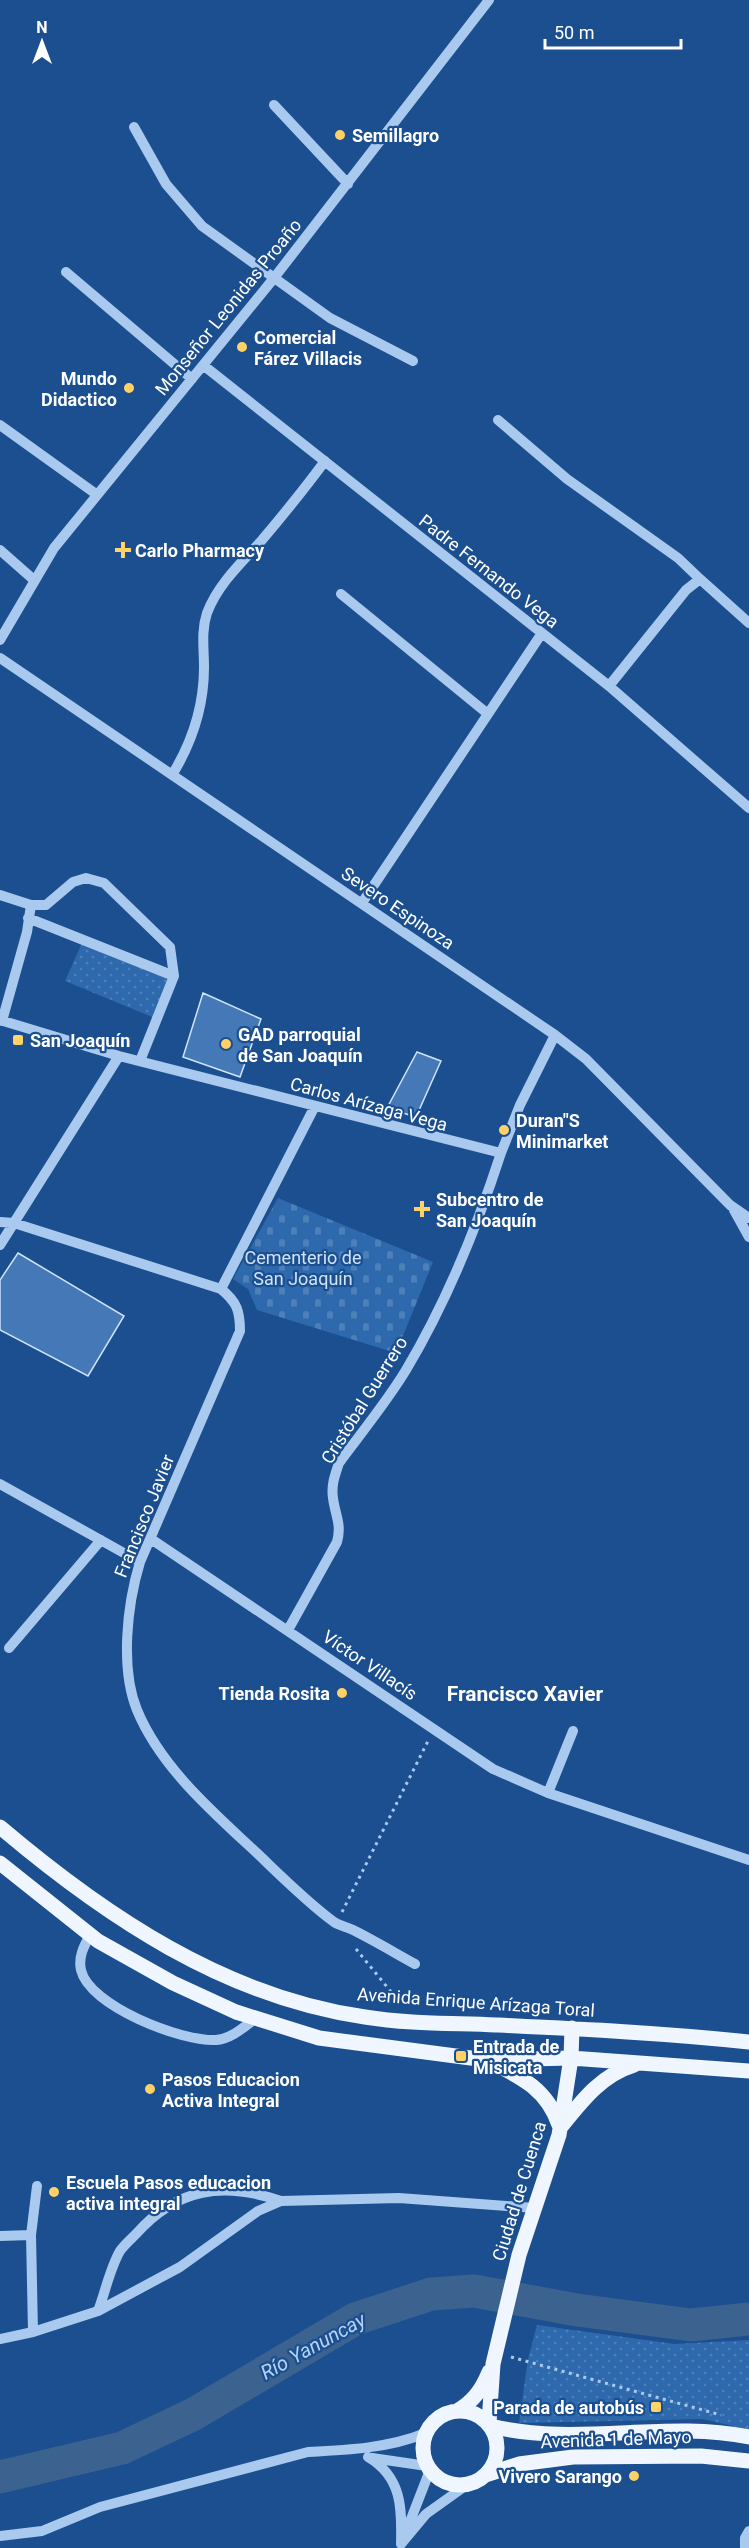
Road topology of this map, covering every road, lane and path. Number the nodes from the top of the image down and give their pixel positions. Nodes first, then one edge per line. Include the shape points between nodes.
1 (489, 0) edge
2 (274, 105) dead end
3 (134, 127) dead end
4 (348, 184) junction
5 (66, 272) dead end
6 (274, 278) junction
7 (413, 361) dead end
8 (203, 365) junction
9 (192, 379) junction
10 (498, 420) dead end
11 (0, 425) edge
12 (325, 461) junction
13 (96, 494) junction
14 (0, 550) edge
15 (700, 579) junction
16 (34, 580) junction
17 (341, 594) dead end
18 (749, 622) edge
19 (542, 633) junction
20 (0, 640) edge
21 (0, 658) edge
22 (609, 686) junction
23 (488, 714) junction
24 (172, 775) junction
25 (749, 808) edge
26 (0, 895) edge
27 (362, 903) junction
28 (30, 905) junction
29 (28, 918) junction
30 (174, 976) junction
31 (1, 1021) edge
32 (555, 1035) junction
33 (119, 1056) junction
34 (140, 1061) junction
35 (315, 1106) junction
36 (501, 1153) junction
37 (730, 1205) junction
38 (749, 1218) edge
39 (0, 1222) edge
40 (14, 1223) junction
41 (749, 1237) edge
42 (0, 1245) edge
43 (222, 1289) junction
44 (0, 1484) edge
45 (151, 1539) junction
46 (101, 1540) junction
47 (140, 1562) junction
48 (288, 1630) junction
49 (9, 1648) dead end
50 (434, 1727) junction
51 (573, 1731) dead end
52 (548, 1793) junction
53 (0, 1827) edge
54 (749, 1860) edge
55 (0, 1863) edge
56 (336, 1923) junction
57 (90, 1935) junction
58 (415, 1964) dead end
59 (256, 2018) junction
60 (415, 2022) junction
61 (572, 2028) junction
62 (749, 2042) edge
63 (571, 2058) junction
64 (486, 2060) junction
65 (642, 2063) junction
66 (749, 2072) edge
67 (560, 2128) junction
68 (37, 2186) dead end
69 (281, 2201) junction
70 (535, 2208) junction
71 (31, 2235) junction
72 (0, 2236) edge
73 (98, 2311) junction
74 (33, 2332) junction
75 (0, 2339) edge
76 (499, 2358) junction
77 (457, 2410) junction
78 (728, 2417) dead end
79 (490, 2425) junction
80 (426, 2433) junction
81 (749, 2437) edge
82 (343, 2451) junction
83 (368, 2457) junction
84 (749, 2461) edge
85 (429, 2468) junction
86 (486, 2475) junction
87 (468, 2484) junction
88 (0, 2536) edge
89 (746, 2539) edge
90 (400, 2546) edge
91 (736, 2548) edge

1 - 4 street, Monseñor Leonidas Proaño
2 - 4 street
3 - 6 street via 166,184 202,226
4 - 6 street, Monseñor Leonidas Proaño
5 - 9 street
6 - 7 street via 330,318
6 - 8 street, Monseñor Leonidas Proaño
8 - 9 street, Monseñor Leonidas Proaño
8 - 12 street, Padre Fernando Vega
9 - 13 street, Monseñor Leonidas Proaño
10 - 15 street via 567,479 678,558
11 - 13 street
12 - 19 street, Padre Fernando Vega
12 - 24 street via 222,585 207,613 196,728
13 - 16 street, Monseñor Leonidas Proaño
14 - 16 street
15 - 18 street
15 - 22 street via 686,590
16 - 20 street, Monseñor Leonidas Proaño
17 - 23 street
19 - 22 street, Padre Fernando Vega
19 - 23 street
21 - 24 street, Severo Espinoza
22 - 25 street, Padre Fernando Vega
23 - 27 street
24 - 27 street, Severo Espinoza
26 - 28 street
27 - 32 street, Severo Espinoza
28 - 29 street
28 - 30 street via 46,905 73,882 86,878 104,883 170,947
29 - 30 street
29 - 31 street
30 - 34 street
31 - 33 street, Carlos Arízaga Vega
32 - 36 street
32 - 37 street, Severo Espinoza via 586,1059
33 - 34 street, Carlos Arízaga Vega
33 - 40 street
34 - 35 street, Carlos Arízaga Vega
35 - 36 street, Carlos Arízaga Vega
35 - 43 street
36 - 48 street, Cristóbal Guerrero via 447,1290 416,1351 339,1463 332,1495 340,1530 337,1542
37 - 38 street, Severo Espinoza
37 - 41 street
39 - 40 street
40 - 42 street
40 - 43 street
43 - 45 street, Francisco Javier via 234,1299 240,1313 240,1331
44 - 46 street
45 - 47 street, Francisco Javier
45 - 48 street, Víctor Villacís
46 - 47 street
46 - 49 street
47 - 56 street, Francisco Javier via 130,1593 129,1670 136,1708 155,1746 207,1807
48 - 50 street, Víctor Villacís
50 - 52 street, Víctor Villacís via 493,1769
50 - 56 path
51 - 52 street
52 - 54 street, Víctor Villacís
53 - 60 main road, Avenida Enrique Arízaga Toral via 121,1922 190,1960 259,1990 309,2006
55 - 57 main road
56 - 58 street, Francisco Javier
56 - 60 path
57 - 59 main road via 172,1983
57 - 59 street via 81,1956 86,1982 101,1996 152,2026 188,2037 217,2040 236,2034
59 - 64 main road via 318,2038
60 - 61 main road, Avenida Enrique Arízaga Toral
61 - 62 main road, Avenida Enrique Arízaga Toral
61 - 63 main road, Ciudad de Cuenca
63 - 64 main road
63 - 65 main road
63 - 67 main road, Ciudad de Cuenca
64 - 67 main road via 521,2078 549,2101
65 - 66 main road
65 - 67 main road via 622,2069 599,2084
67 - 70 main road, Ciudad de Cuenca
68 - 71 street
69 - 70 street via 399,2198
69 - 73 street via 258,2211 180,2267
69 - 73 street via 258,2193 219,2191 174,2201 153,2214 120,2252
70 - 76 main road, Ciudad de Cuenca via 519,2255
71 - 72 street
71 - 74 street
73 - 74 street
74 - 75 street
76 - 77 main road, Ciudad de Cuenca via 472,2401
76 - 78 path
76 - 79 main road, Ciudad de Cuenca
77 - 79 main road via 474,2413
77 - 80 main road via 438,2417
79 - 81 main road, Avenida 1 de Mayo via 545,2435 699,2433
79 - 86 main road via 496,2436 497,2457
80 - 82 street
80 - 85 main road via 423,2455
82 - 83 street
82 - 88 street via 308,2452 100,2507 42,2531
83 - 85 street
83 - 90 street via 390,2476 399,2491
84 - 86 main road, Avenida 1 de Mayo via 573,2457 519,2464
85 - 87 main road via 447,2483
85 - 90 street
86 - 87 main road
87 - 90 street via 426,2514
89 - 91 street

